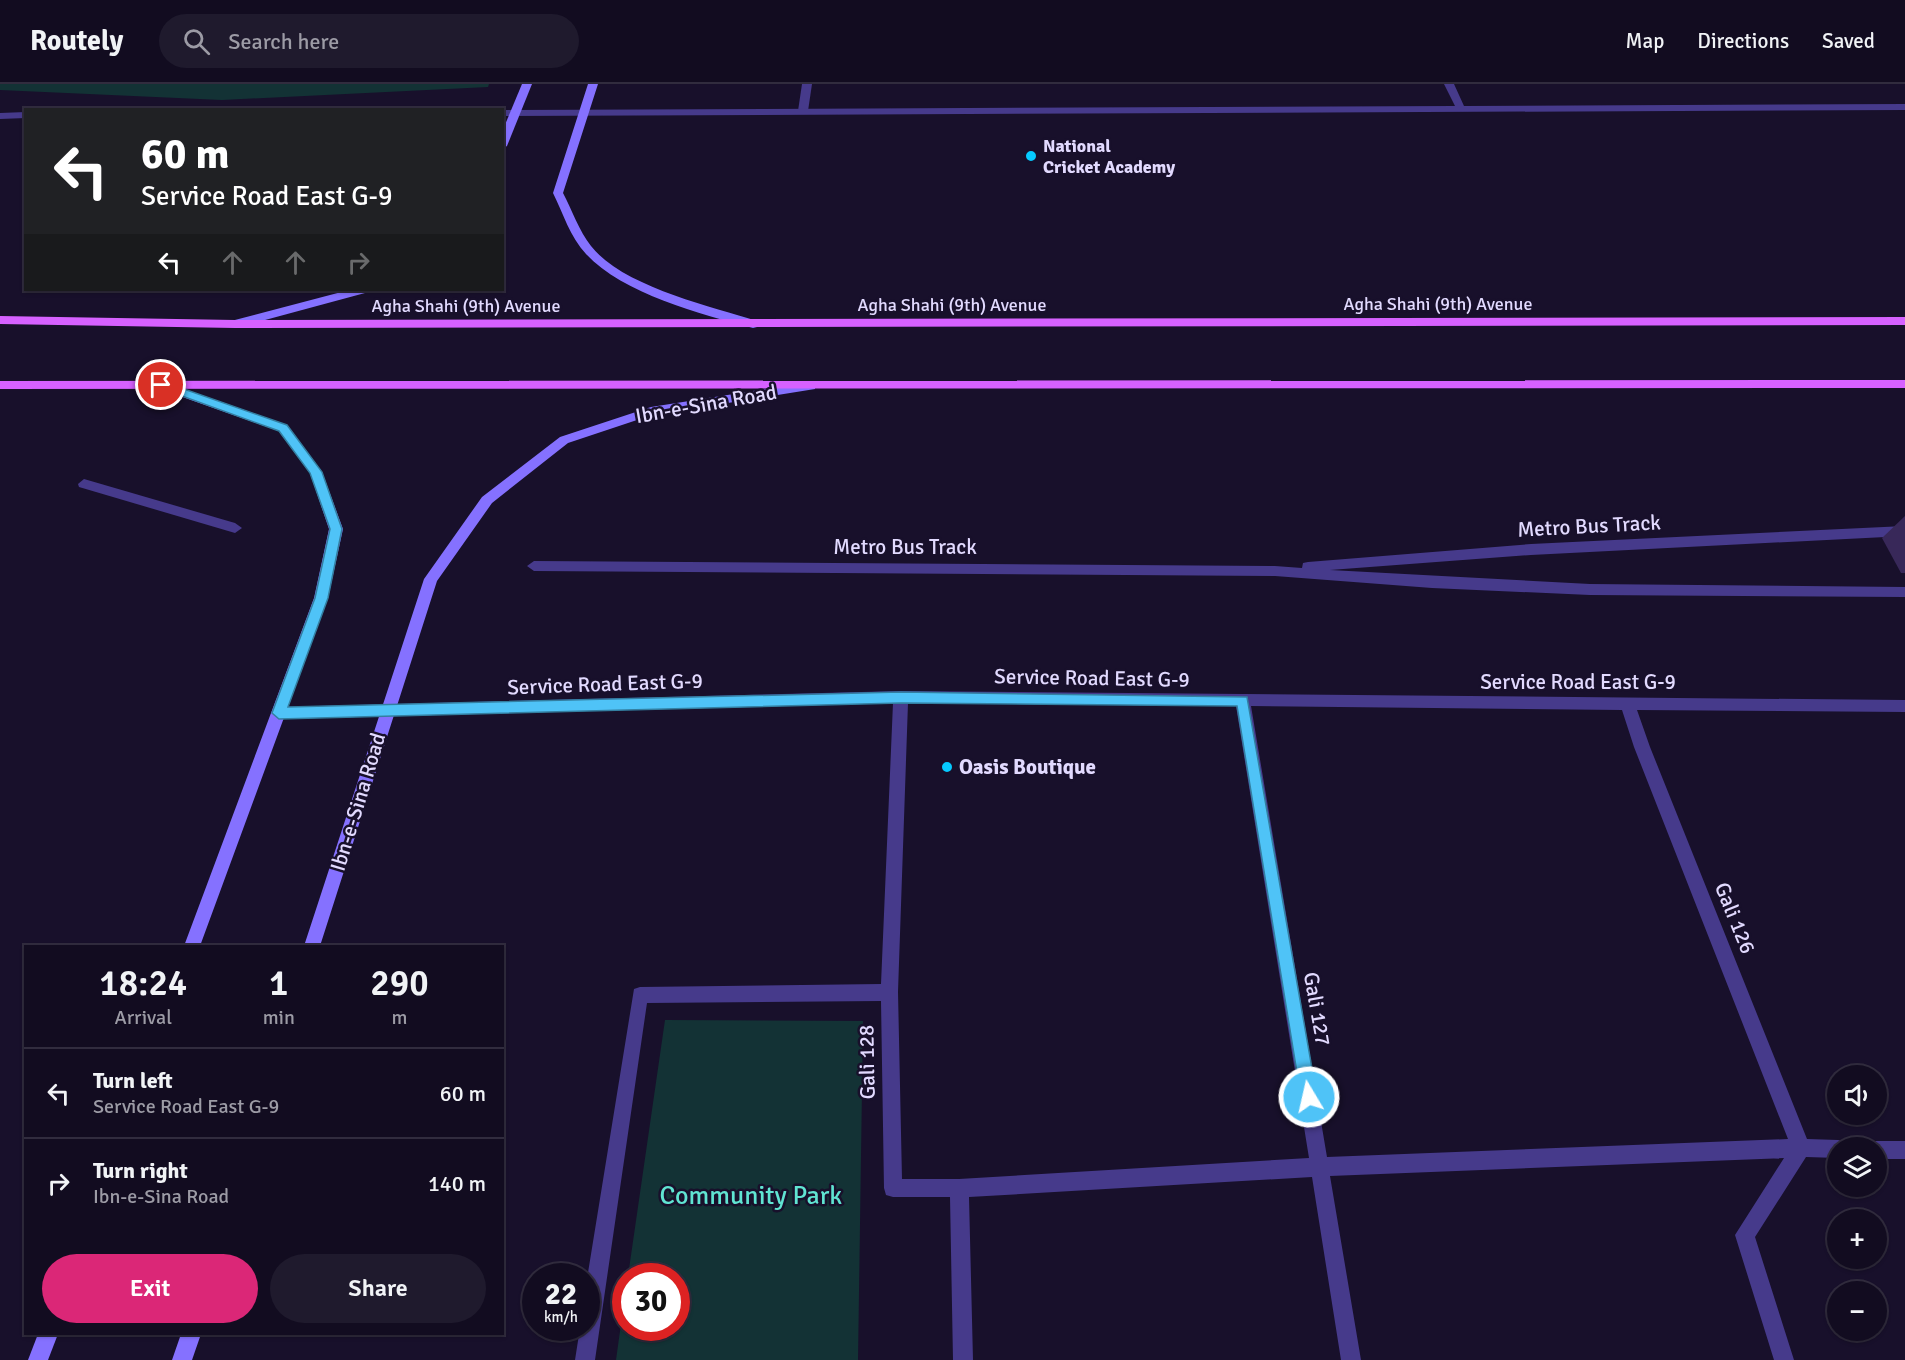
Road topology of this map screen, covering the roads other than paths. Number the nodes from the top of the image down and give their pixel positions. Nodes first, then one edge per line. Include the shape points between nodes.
1 (527, 84) edge
2 (593, 84) edge
3 (807, 84) edge
4 (1449, 84) edge
5 (1905, 107) edge
6 (1461, 109) junction
7 (803, 111) junction
8 (585, 112) junction
9 (504, 113) edge
10 (516, 113) junction
11 (24, 115) edge
12 (0, 116) edge
13 (504, 141) edge
14 (360, 291) edge
15 (0, 320) edge
16 (1905, 321) edge
17 (235, 324) junction
18 (753, 324) junction
19 (820, 384) junction
20 (1905, 384) edge
21 (0, 385) edge
22 (161, 385) junction
23 (84, 484) dead end
24 (235, 528) dead end
25 (1905, 531) edge
26 (534, 566) dead end
27 (1275, 571) junction
28 (1905, 592) edge
29 (901, 697) junction
30 (1243, 701) junction
31 (1628, 704) junction
32 (1905, 706) edge
33 (386, 711) junction
34 (279, 713) junction
35 (192, 945) edge
36 (312, 945) edge
37 (889, 992) junction
38 (1801, 1148) junction
39 (1827, 1149) edge
40 (1887, 1150) edge
41 (1905, 1150) edge
42 (1321, 1167) junction
43 (958, 1188) junction
44 (48, 1335) edge
45 (191, 1335) edge
46 (38, 1360) edge
47 (182, 1360) edge
48 (585, 1360) edge
49 (963, 1360) edge
50 (1351, 1360) edge
51 (1784, 1360) edge

1 - 10 main road
2 - 8 main road
3 - 7 street
4 - 6 street
5 - 6 street
6 - 7 street
7 - 8 street
8 - 10 street
8 - 18 main road via 558,193 587,249 607,268 654,290
9 - 10 street
10 - 13 main road
11 - 12 street
14 - 17 main road
15 - 17 main road, Agha Shahi (9th) Avenue
16 - 18 main road, Agha Shahi (9th) Avenue
17 - 18 main road, Agha Shahi (9th) Avenue
19 - 20 main road
19 - 22 main road
19 - 33 main road, Ibn-e-Sina Road via 651,411 564,440 487,500 430,579
21 - 22 main road
22 - 34 main road via 283,428 316,472 336,529 321,598
23 - 24 street
25 - 27 street, Metro Bus Track via 1402,556
26 - 27 street, Metro Bus Track
27 - 28 street, Metro Bus Track via 1369,580 1724,594
29 - 30 street, Service Road East G-9
29 - 33 street, Service Road East G-9
29 - 37 street, Gali 128
30 - 31 street, Service Road East G-9
30 - 42 street, Gali 127
31 - 32 street, Service Road East G-9
31 - 38 street, Gali 126
33 - 34 street, Service Road East G-9
33 - 36 main road, Ibn-e-Sina Road
34 - 35 main road
37 - 43 street, Gali 128 via 893,1188
37 - 48 street via 640,995
38 - 39 street
38 - 42 street
38 - 51 street via 1745,1235
40 - 41 street
42 - 43 street
42 - 50 street, Gali 127
43 - 49 street
44 - 46 main road
45 - 47 main road

